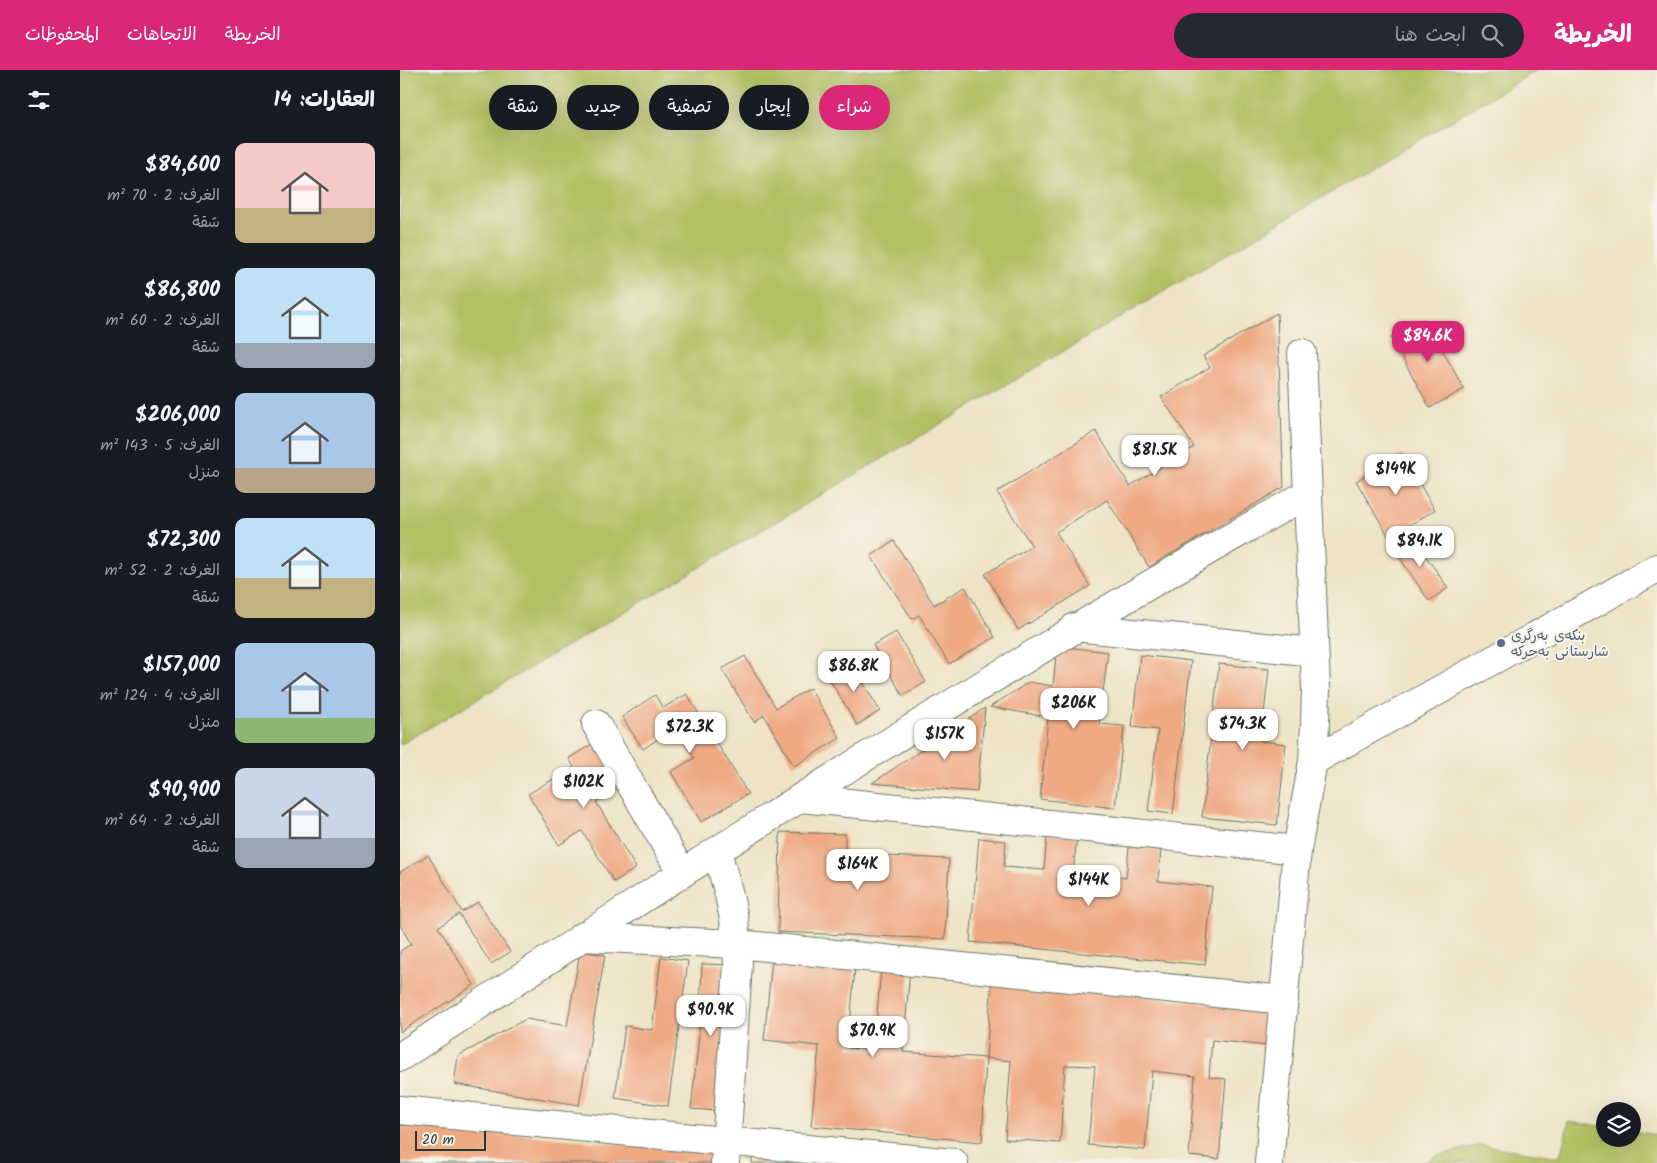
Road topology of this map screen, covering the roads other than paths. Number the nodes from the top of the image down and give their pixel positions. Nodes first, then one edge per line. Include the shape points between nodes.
1 (1302, 353) dead end
2 (1307, 494) junction
3 (1657, 568) edge
4 (1075, 628) junction
5 (1314, 652) junction
6 (596, 724) dead end
7 (1312, 761) junction
8 (801, 798) junction
9 (1297, 850) junction
10 (717, 852) junction
11 (682, 873) junction
12 (581, 938) junction
13 (737, 944) junction
14 (1284, 1000) junction
15 (400, 1057) edge
16 (400, 1110) edge
17 (726, 1153) edge
18 (954, 1163) edge
19 (1269, 1163) edge

1 - 2 street
2 - 4 street
2 - 5 street
3 - 7 street
4 - 5 street
4 - 8 street
5 - 7 street via 1316,724
6 - 11 street
7 - 9 street
8 - 9 street
8 - 10 street
9 - 14 street
10 - 11 street
10 - 13 street via 729,894
11 - 12 street
12 - 13 street
12 - 15 street
13 - 14 street
13 - 17 street via 738,985
14 - 19 street
16 - 17 street
17 - 18 street

